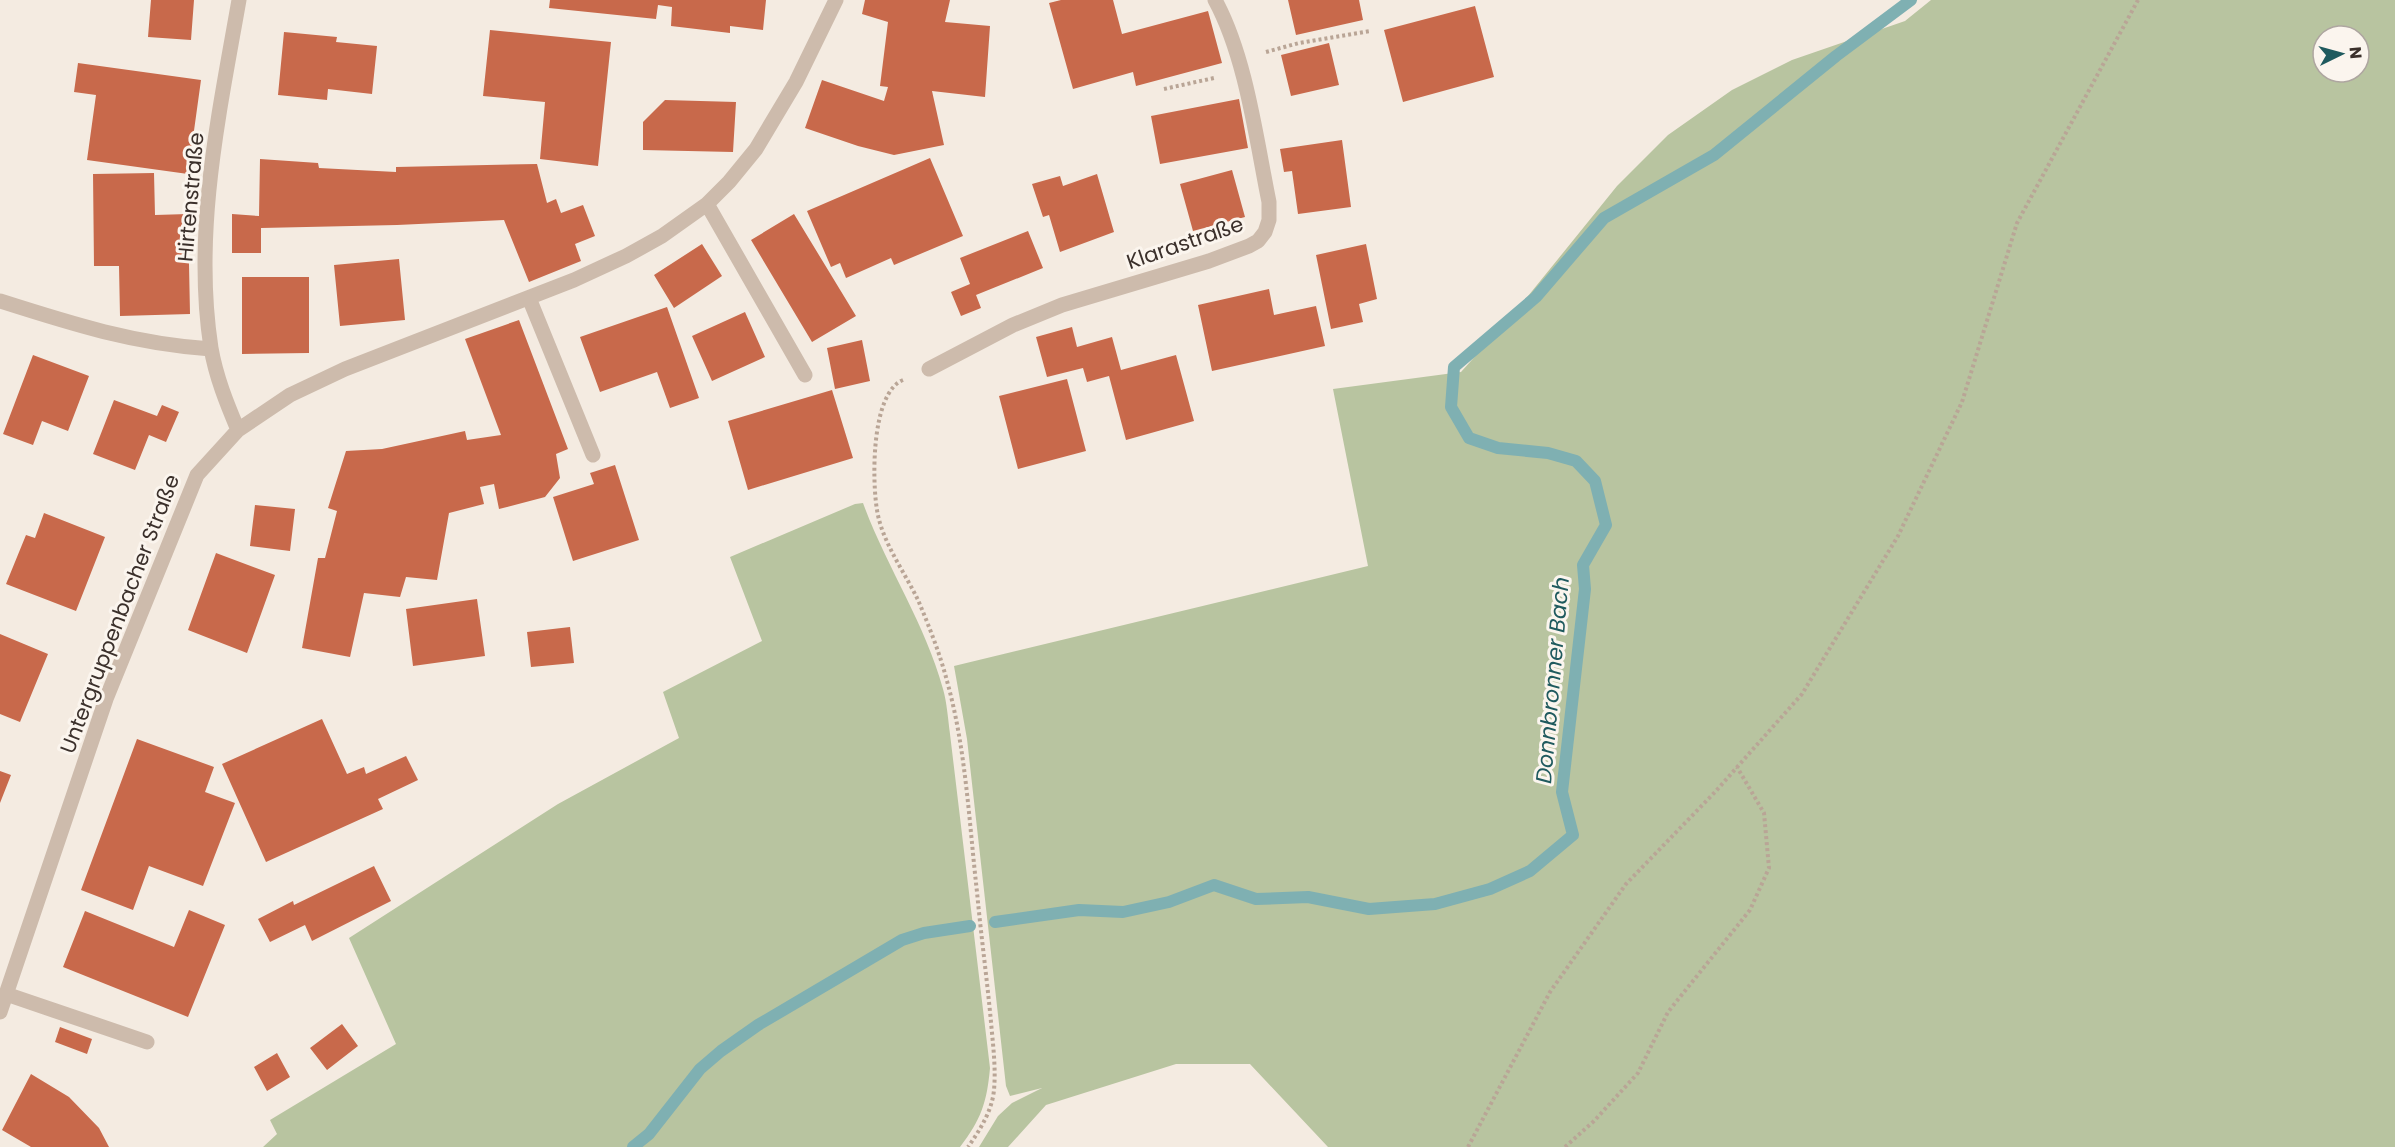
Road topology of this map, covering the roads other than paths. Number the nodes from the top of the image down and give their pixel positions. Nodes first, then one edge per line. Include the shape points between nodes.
1 (238, 0) edge
2 (836, 0) edge
3 (1215, 0) edge
4 (707, 204) junction
5 (529, 298) junction
6 (0, 301) edge
7 (211, 349) junction
8 (929, 369) road end
9 (805, 375) dead end
10 (238, 430) junction
11 (592, 455) dead end
12 (6, 994) junction
13 (0, 1012) edge
14 (147, 1042) dead end

1 - 7 street, Hirtenstraße via 206,209 205,269
2 - 4 street, Untergruppenbacher Straße via 796,82 756,149
3 - 8 street, Klarastraße via 1227,22 1241,72 1269,202 1268,224 1258,241 1209,261 1062,305 1013,325
4 - 5 street, Untergruppenbacher Straße via 626,256
4 - 9 street
5 - 10 street, Untergruppenbacher Straße via 345,369 290,395
5 - 11 street
6 - 7 street via 137,341
7 - 10 street, Hirtenstraße
10 - 12 street, Untergruppenbacher Straße via 197,475 170,538 106,699
12 - 13 street, Untergruppenbacher Straße
12 - 14 street

